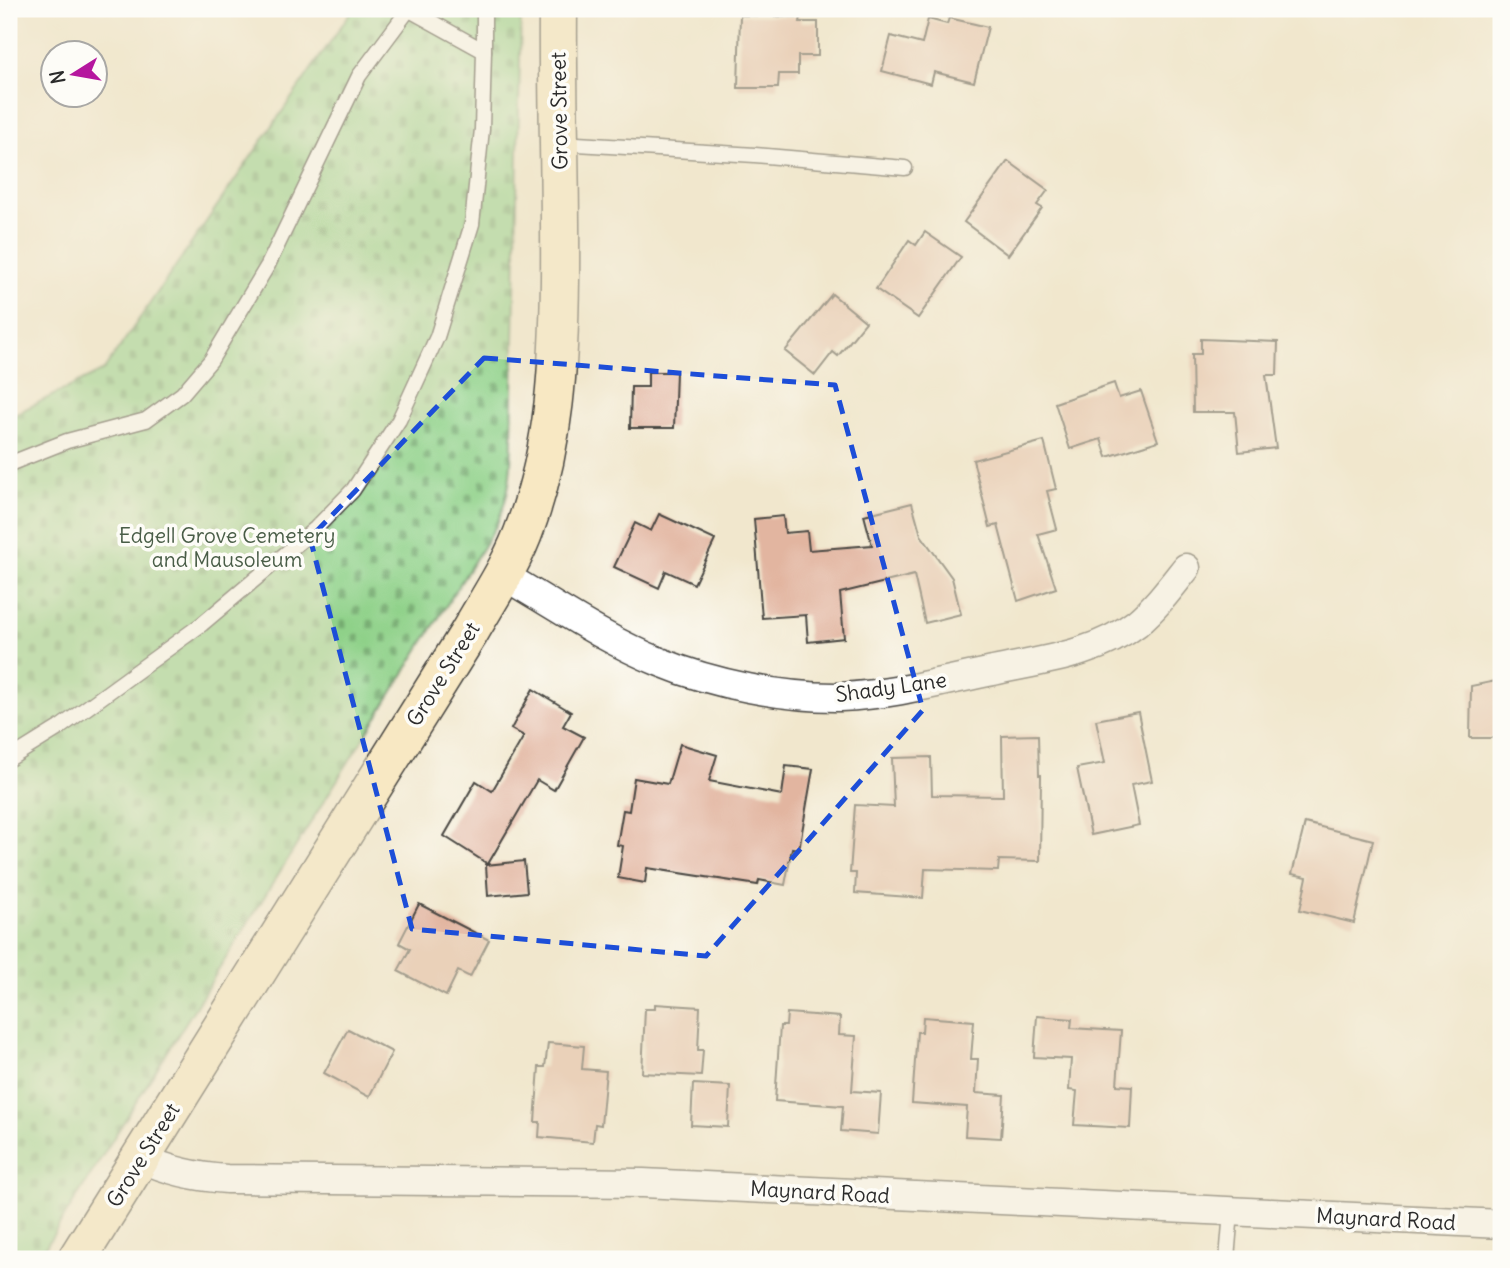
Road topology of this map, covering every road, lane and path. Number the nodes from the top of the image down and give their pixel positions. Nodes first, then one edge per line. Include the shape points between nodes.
1 (408, 9) edge
2 (484, 9) edge
3 (558, 9) edge
4 (484, 51) junction
5 (559, 142) junction
6 (905, 169) dead end
7 (9, 464) edge
8 (1186, 568) dead end
9 (503, 575) junction
10 (9, 759) edge
11 (141, 1158) junction
12 (1231, 1212) junction
13 (1501, 1224) edge
14 (77, 1259) edge
15 (1227, 1259) edge

1 - 4 lane
1 - 7 lane via 359,76 268,265 211,360 182,394 146,420 67,441
2 - 4 lane
3 - 5 street, Grove Street
4 - 10 lane via 472,224 432,349 399,420 353,490 316,528 202,624 60,728
5 - 6 lane
5 - 9 street, Grove Street via 560,314 555,399 538,490
8 - 9 street, Shady Lane via 1136,623 1077,653 889,692 841,696 747,687 661,662
9 - 11 street, Grove Street
11 - 12 street, Maynard Road via 166,1170 227,1179 643,1182
11 - 14 street, Grove Street
12 - 13 street, Maynard Road
12 - 15 lane

